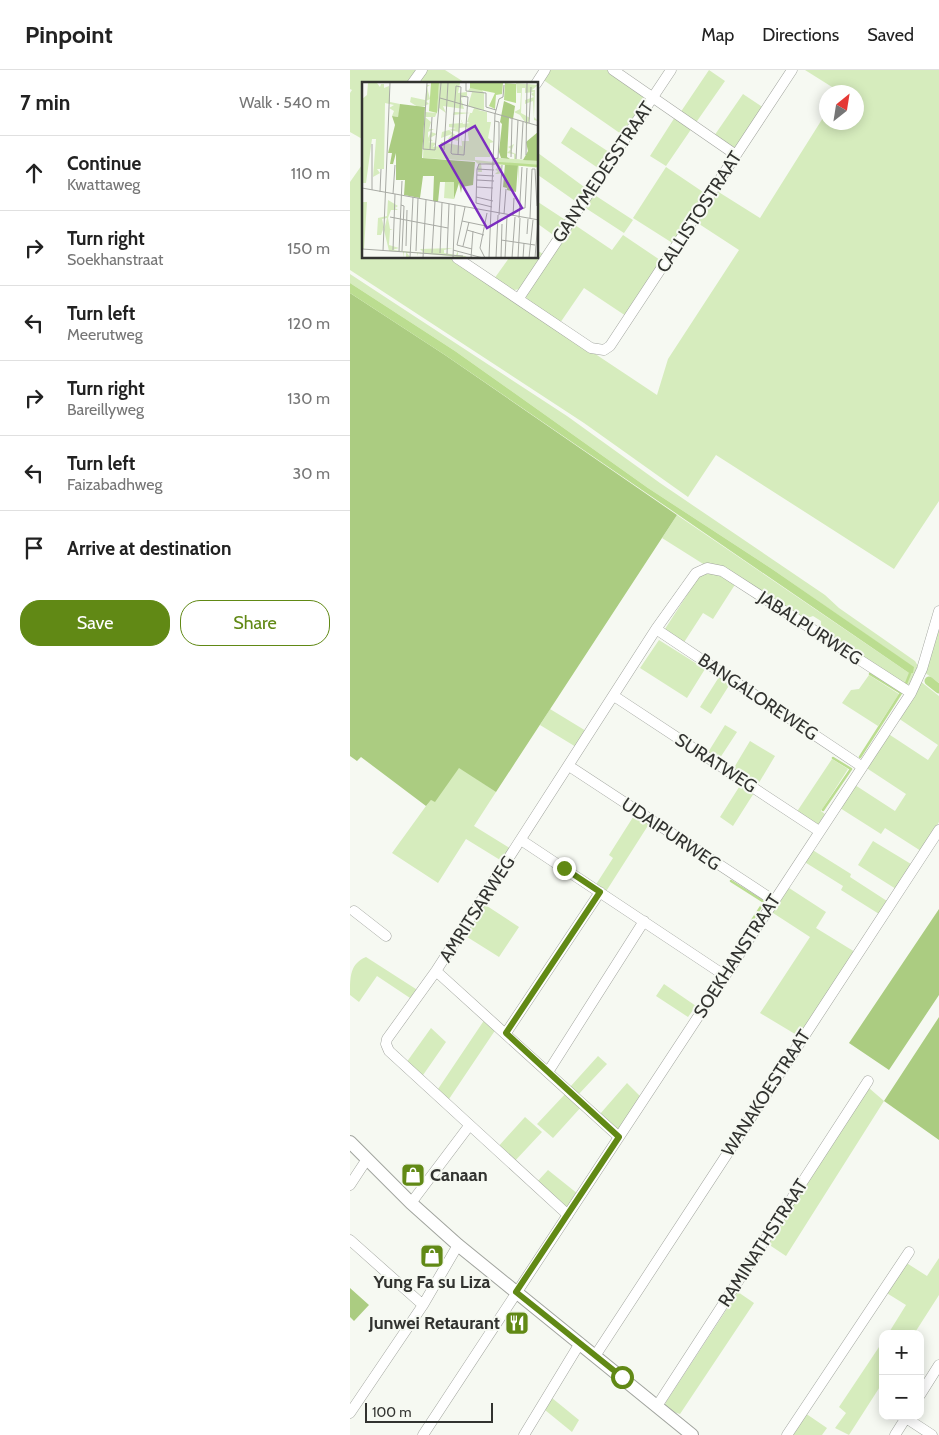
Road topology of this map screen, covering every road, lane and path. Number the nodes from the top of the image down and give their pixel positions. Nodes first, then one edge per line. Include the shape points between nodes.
1 (422, 70) edge
2 (545, 70) edge
3 (613, 70) edge
4 (671, 70) edge
5 (792, 70) edge
6 (413, 82) edge
7 (537, 82) edge
8 (653, 97) junction
9 (736, 155) junction
10 (459, 259) edge
11 (519, 298) junction
12 (707, 568) joint
13 (938, 614) edge
14 (656, 629) junction
15 (913, 690) junction
16 (614, 696) junction
17 (568, 766) junction
18 (861, 766) junction
19 (939, 830) edge
20 (819, 831) junction
21 (521, 840) junction
22 (600, 892) junction
23 (774, 900) junction
24 (354, 912) edge
25 (644, 921) junction
26 (386, 936) dead end
27 (436, 971) junction
28 (724, 976) junction
29 (506, 1033) junction
30 (548, 1072) junction
31 (868, 1081) dead end
32 (469, 1126) junction
33 (619, 1137) junction
34 (350, 1142) edge
35 (367, 1159) junction
36 (350, 1185) edge
37 (411, 1203) junction
38 (568, 1215) junction
39 (350, 1240) edge
40 (458, 1245) junction
41 (909, 1252) dead end
42 (516, 1292) junction
43 (423, 1305) junction
44 (580, 1344) junction
45 (594, 1356) junction
46 (939, 1366) edge
47 (924, 1389) edge
48 (352, 1406) edge
49 (657, 1406) junction
50 (904, 1420) edge
51 (910, 1420) edge
52 (684, 1432) edge
53 (424, 1435) edge
54 (524, 1435) edge
55 (786, 1435) edge
56 (895, 1435) edge
57 (932, 1435) edge

1 - 6 street
2 - 7 street
3 - 8 street
4 - 8 street, GANYMEDESSTRAAT
5 - 9 street, CALLISTOSTRAAT
8 - 9 street
8 - 11 street, GANYMEDESSTRAAT
9 - 11 street, CALLISTOSTRAAT via 610,346 604,350 591,348
10 - 11 street
12 - 14 street, AMRITSARWEG via 696,573
12 - 15 street, JABALPURWEG via 722,571
13 - 15 street, SOEKHANSTRAAT
14 - 16 street, AMRITSARWEG
14 - 18 street, BANGALOREWEG
15 - 18 street, SOEKHANSTRAAT
16 - 17 street, AMRITSARWEG
16 - 20 street, SURATWEG
17 - 21 street, AMRITSARWEG
17 - 23 street, UDAIPURWEG
18 - 20 street, SOEKHANSTRAAT
19 - 45 street, WANAKOESTRAAT
20 - 23 street, SOEKHANSTRAAT
21 - 22 street
21 - 27 street, AMRITSARWEG
22 - 25 street
22 - 29 street
23 - 28 street, SOEKHANSTRAAT
24 - 26 street
25 - 28 street
25 - 30 street
27 - 29 street
27 - 32 street, AMRITSARWEG via 386,1044 389,1051
28 - 33 street, SOEKHANSTRAAT
29 - 30 street
30 - 33 street
31 - 49 street, RAMINATHSTRAAT
32 - 37 street
32 - 38 street, AMRITSARWEG
33 - 38 street, SOEKHANSTRAAT
34 - 35 main road
35 - 36 street
35 - 37 main road
37 - 40 main road
38 - 42 street, SOEKHANSTRAAT
39 - 43 street
40 - 42 main road
40 - 43 street
41 - 55 street
42 - 44 main road
42 - 53 street, SOEKHANSTRAAT
43 - 48 street
44 - 45 main road
44 - 54 street
45 - 49 main road
46 - 47 street
49 - 52 main road
50 - 56 street
51 - 57 street

